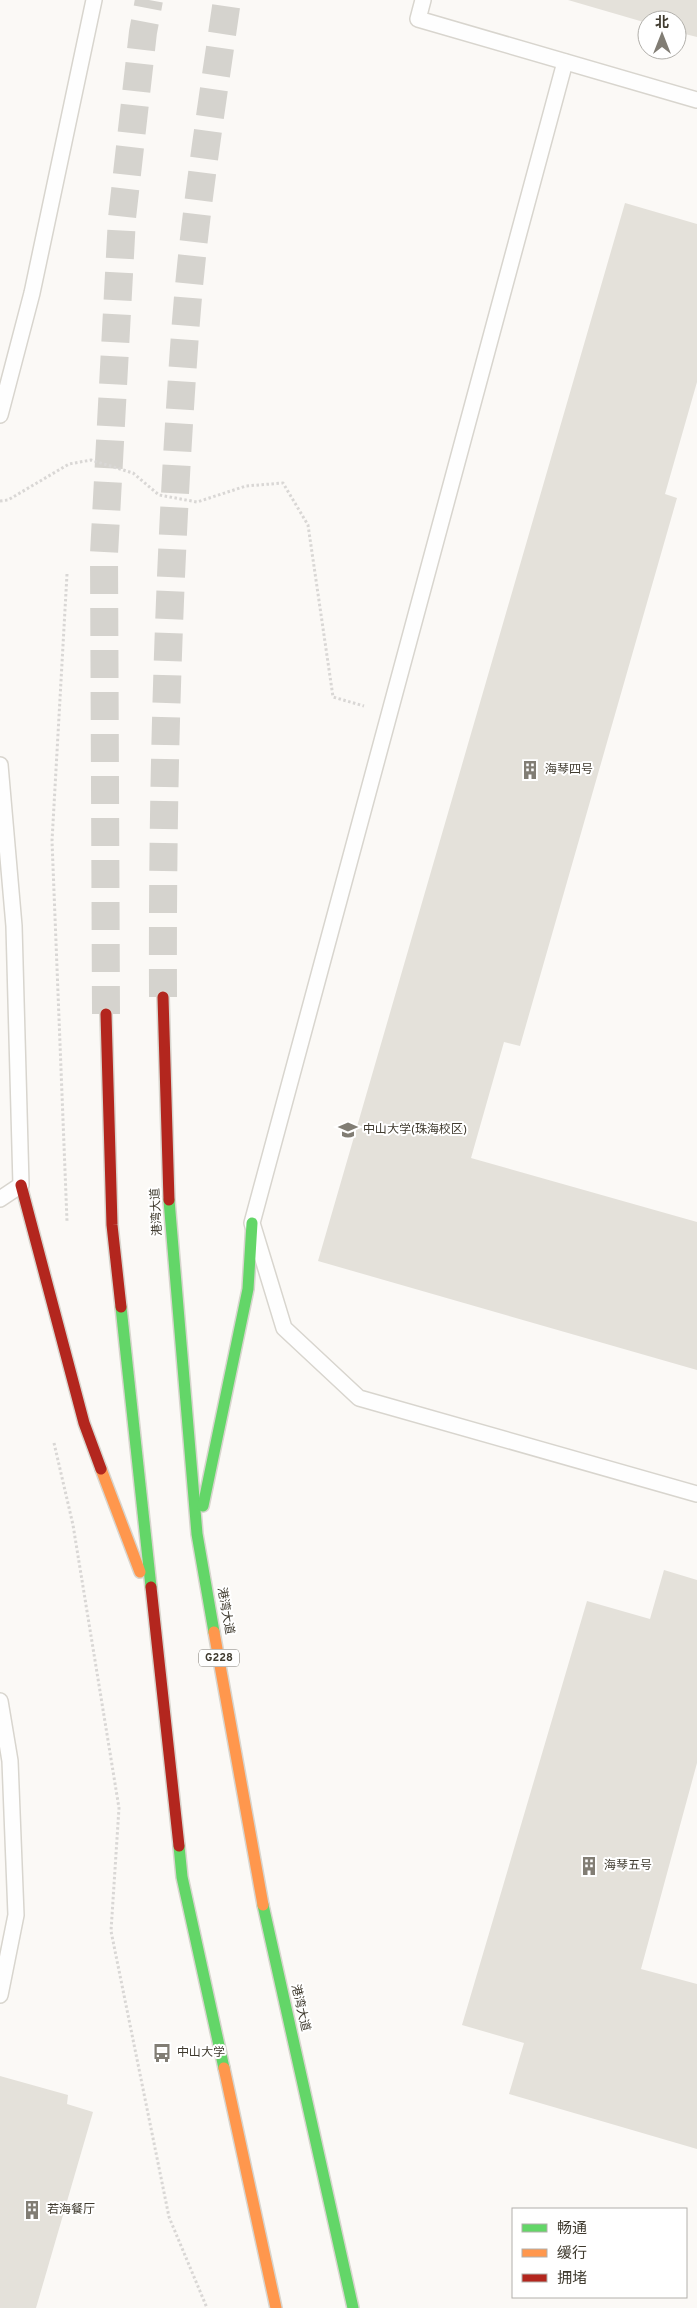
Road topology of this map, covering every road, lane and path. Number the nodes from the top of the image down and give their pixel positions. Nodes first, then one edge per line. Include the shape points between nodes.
1 (94, 0) edge
2 (423, 0) edge
3 (565, 62) junction
4 (697, 100) edge
5 (0, 416) edge
6 (0, 501) edge
7 (67, 574) dead end
8 (389, 713) junction
9 (0, 765) edge
10 (163, 997) tunnel mouth
11 (106, 1014) tunnel mouth
12 (21, 1184) junction
13 (0, 1198) edge
14 (252, 1223) junction
15 (66, 1229) dead end
16 (53, 1440) dead end
17 (697, 1494) edge
18 (198, 1534) junction
19 (154, 1609) junction
20 (0, 1701) edge
21 (0, 1995) edge
22 (207, 2308) edge
23 (276, 2308) edge
24 (353, 2308) edge

1 - 5 lane via 32,293
2 - 3 lane via 418,19
3 - 4 lane
3 - 8 lane
6 - 8 path via 8,500 69,464 91,460 133,473 159,495 198,502 246,486 283,483 308,524 334,697
7 - 15 path via 52,841 68,1202
8 - 14 lane
9 - 12 lane via 14,926
10 - 18 highway, 港湾大道 / G228 via 170,1218
11 - 19 highway via 112,1225
12 - 13 lane
12 - 19 highway via 84,1423
14 - 17 lane via 284,1328 360,1398
14 - 18 highway via 248,1289
16 - 22 path via 73,1525 118,1808 111,1931 169,2217
18 - 24 highway, 港湾大道 / G228 via 261,1896
19 - 23 highway via 182,1877
20 - 21 lane via 10,1761 16,1916

